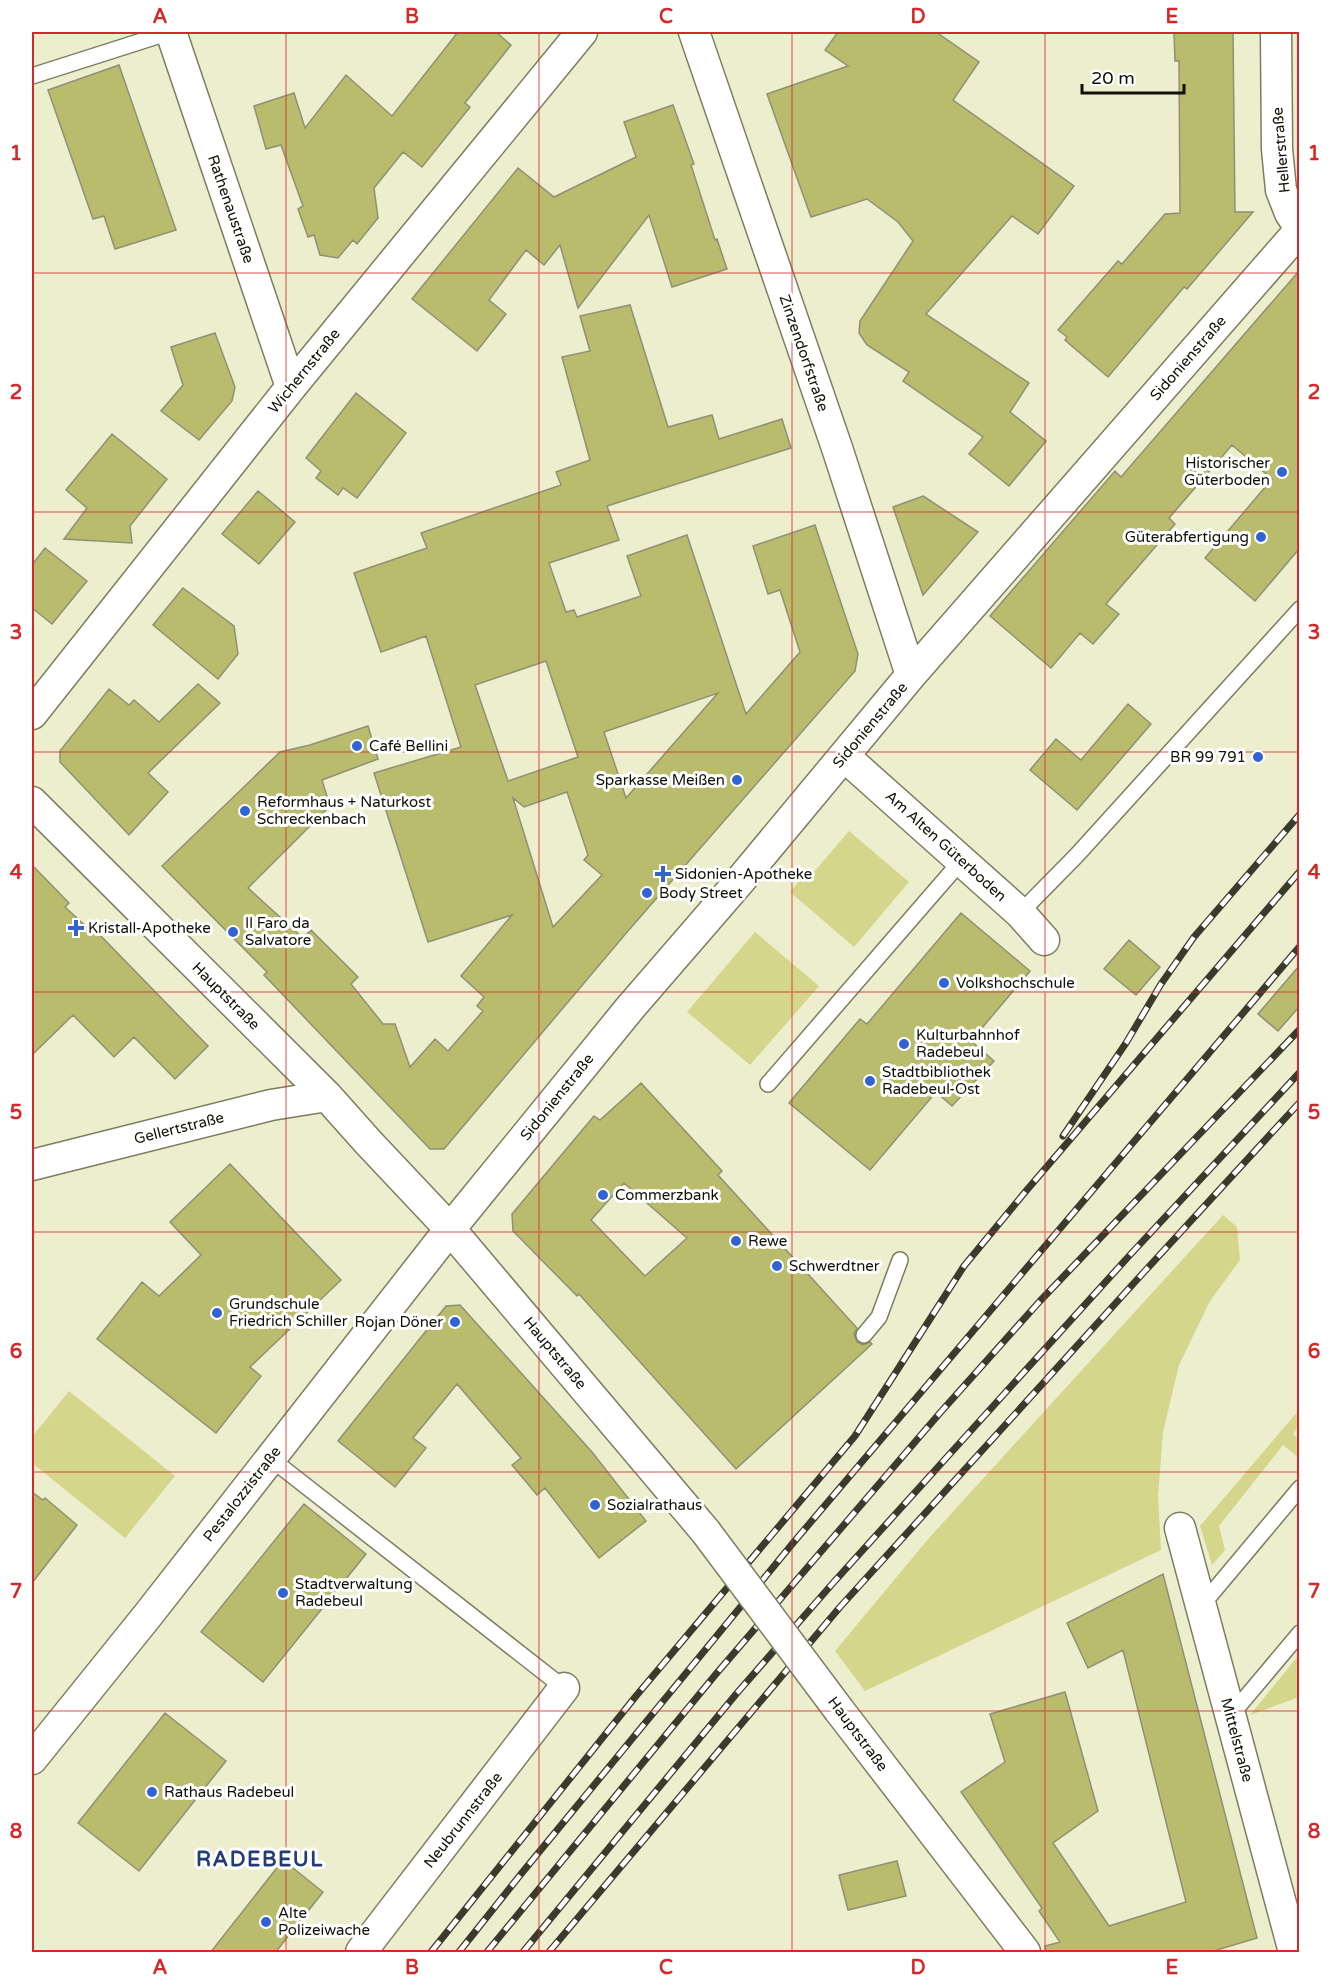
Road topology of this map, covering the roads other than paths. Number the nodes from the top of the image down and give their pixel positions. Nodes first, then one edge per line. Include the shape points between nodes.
1 (170, 32) edge
2 (582, 32) edge
3 (694, 32) edge
4 (1276, 32) edge
5 (32, 76) edge
6 (1299, 229) edge
7 (291, 387) junction
8 (1299, 609) edge
9 (911, 675) junction
10 (32, 714) edge
11 (844, 756) junction
12 (32, 802) edge
13 (962, 860) junction
14 (1020, 913) junction
15 (1044, 940) dead end
16 (768, 1084) dead end
17 (327, 1095) junction
18 (32, 1166) edge
19 (450, 1229) junction
20 (900, 1260) dead end
21 (864, 1335) dead end
22 (270, 1458) junction
23 (1299, 1488) edge
24 (1180, 1528) dead end
25 (1202, 1605) junction
26 (1299, 1633) edge
27 (564, 1688) joint
28 (1231, 1715) junction
29 (32, 1759) edge
30 (361, 1953) edge
31 (1025, 1953) edge
32 (1294, 1953) edge

1 - 5 lane
1 - 7 street, Rathenaustraße
2 - 7 street, Wichernstraße
3 - 9 street, Zinzendorfstraße
4 - 6 street, Hellerstraße via 1281,190
6 - 9 street, Sidonienstraße
7 - 10 street, Wichernstraße
8 - 14 lane
9 - 11 street, Sidonienstraße
11 - 13 street, Am Alten Güterboden
11 - 19 street, Sidonienstraße
12 - 17 street, Hauptstraße
13 - 14 street, Am Alten Güterboden
13 - 16 lane
14 - 15 street, Am Alten Güterboden
17 - 18 street, Gellertstraße via 271,1105
17 - 19 street, Hauptstraße
19 - 22 street, Pestalozzistraße
19 - 31 street, Hauptstraße, bridge via 706,1532
20 - 21 lane via 879,1317
22 - 27 lane
22 - 29 street, Pestalozzistraße
23 - 25 lane
24 - 25 street, Mittelstraße
25 - 28 street, Mittelstraße
26 - 28 lane
27 - 30 street, Neubrunnstraße
28 - 32 street, Mittelstraße

